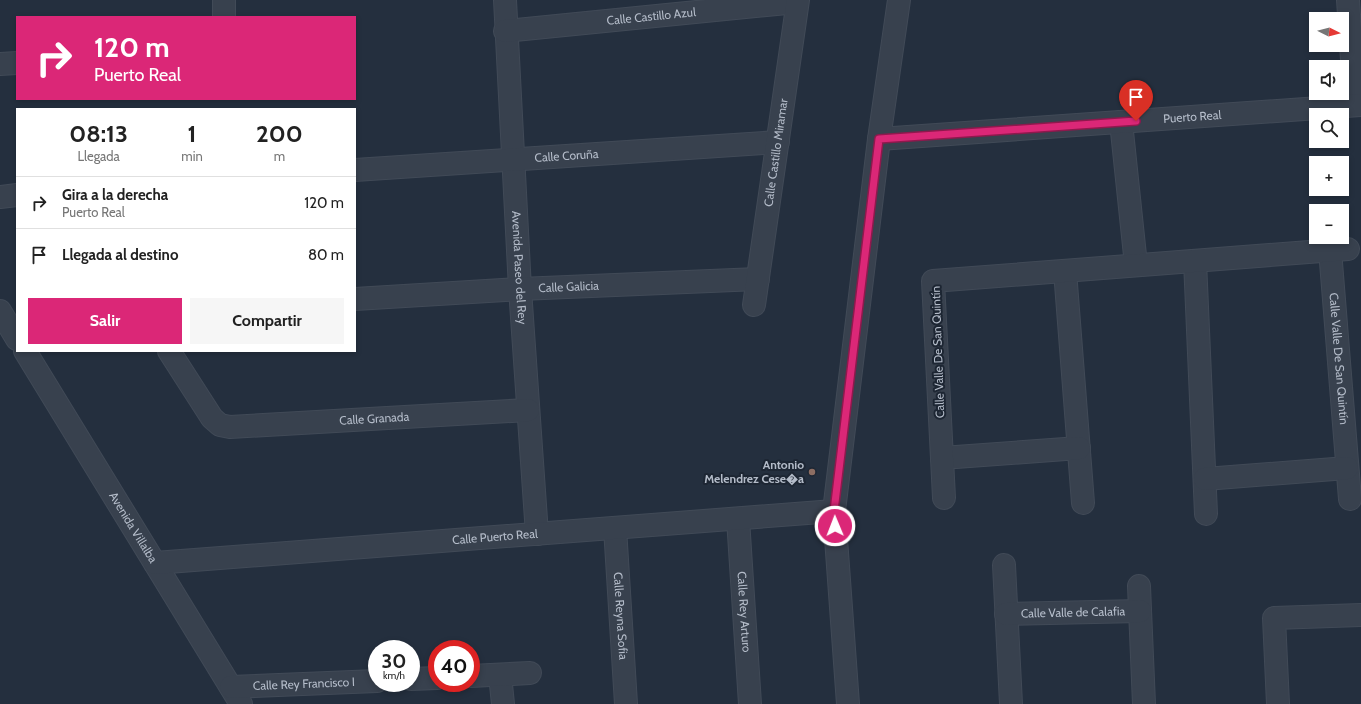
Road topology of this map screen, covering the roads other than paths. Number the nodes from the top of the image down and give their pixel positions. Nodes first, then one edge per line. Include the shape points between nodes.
1 (224, 0) edge
2 (505, 0) edge
3 (899, 0) edge
4 (1348, 0) edge
5 (798, 1) edge
6 (224, 16) edge
7 (505, 31) junction
8 (16, 63) edge
9 (0, 64) edge
10 (1358, 105) edge
11 (1121, 122) junction
12 (879, 139) junction
13 (778, 142) junction
14 (513, 158) junction
15 (356, 170) edge
16 (16, 195) edge
17 (0, 197) edge
18 (1195, 261) junction
19 (1136, 265) junction
20 (1065, 271) junction
21 (758, 278) junction
22 (520, 289) junction
23 (356, 300) edge
24 (754, 305) dead end
25 (0, 311) edge
26 (16, 337) edge
27 (25, 352) edge
28 (170, 352) edge
29 (528, 410) junction
30 (1079, 448) junction
31 (942, 458) junction
32 (1347, 468) junction
33 (1205, 479) junction
34 (944, 498) dead end
35 (1350, 499) dead end
36 (1083, 503) dead end
37 (834, 511) junction
38 (1206, 514) dead end
39 (738, 519) junction
40 (616, 528) junction
41 (537, 534) junction
42 (155, 564) junction
43 (1004, 565) dead end
44 (1139, 586) dead end
45 (1140, 611) junction
46 (1006, 614) junction
47 (1361, 615) edge
48 (530, 673) dead end
49 (500, 675) junction
50 (480, 676) edge
51 (368, 681) edge
52 (236, 696) edge
53 (503, 704) edge
54 (626, 704) edge
55 (750, 704) edge
56 (848, 704) edge
57 (1011, 704) edge
58 (1144, 704) edge
59 (1278, 704) edge

1 - 6 street
2 - 7 street, Avenida Paseo del Rey
3 - 12 street
4 - 10 street
5 - 7 street, Calle Castillo Azul
5 - 13 street, Calle Castillo Miramar
7 - 14 street, Avenida Paseo del Rey
8 - 9 street
10 - 11 street, Puerto Real
11 - 12 street, Puerto Real
11 - 19 street
12 - 37 street
13 - 14 street, Calle Coruña
13 - 21 street, Calle Castillo Miramar
14 - 15 street, Calle Coruña
14 - 22 street, Avenida Paseo del Rey
16 - 17 street
18 - 19 street, Calle Valle De San Quintín
18 - 32 street, Calle Valle De San Quintín via 1339,249
18 - 33 street
19 - 20 street, Calle Valle De San Quintín
20 - 30 street
20 - 31 street, Calle Valle De San Quintín via 933,281
21 - 22 street, Calle Galicia
21 - 24 street, Calle Castillo Miramar
22 - 23 street, Calle Galicia
22 - 29 street, Avenida Paseo del Rey
25 - 26 street
27 - 42 street, Avenida Villalba
28 - 29 street, Calle Granada via 212,418 220,425 230,428
29 - 41 street, Avenida Paseo del Rey
30 - 31 street
30 - 36 street
31 - 34 street, Calle Valle De San Quintín
32 - 33 street
32 - 35 street, Calle Valle De San Quintín
33 - 38 street
37 - 39 street, Calle Puerto Real
37 - 56 street
39 - 40 street, Calle Puerto Real
39 - 55 street, Calle Rey Arturo
40 - 41 street, Calle Puerto Real
40 - 54 street, Calle Reyna Sofia
41 - 42 street, Calle Puerto Real
42 - 52 street, Avenida Villalba
43 - 46 street, Calle Valle de Calafia
44 - 45 street, Calle Valle de Calafia
45 - 46 street, Calle Valle de Calafia
45 - 58 street, Calle Valle de Calafia
46 - 57 street, Calle Valle de Calafia
47 - 59 street via 1274,618
48 - 49 street
49 - 50 street
49 - 53 street
51 - 52 street, Calle Rey Francisco I

